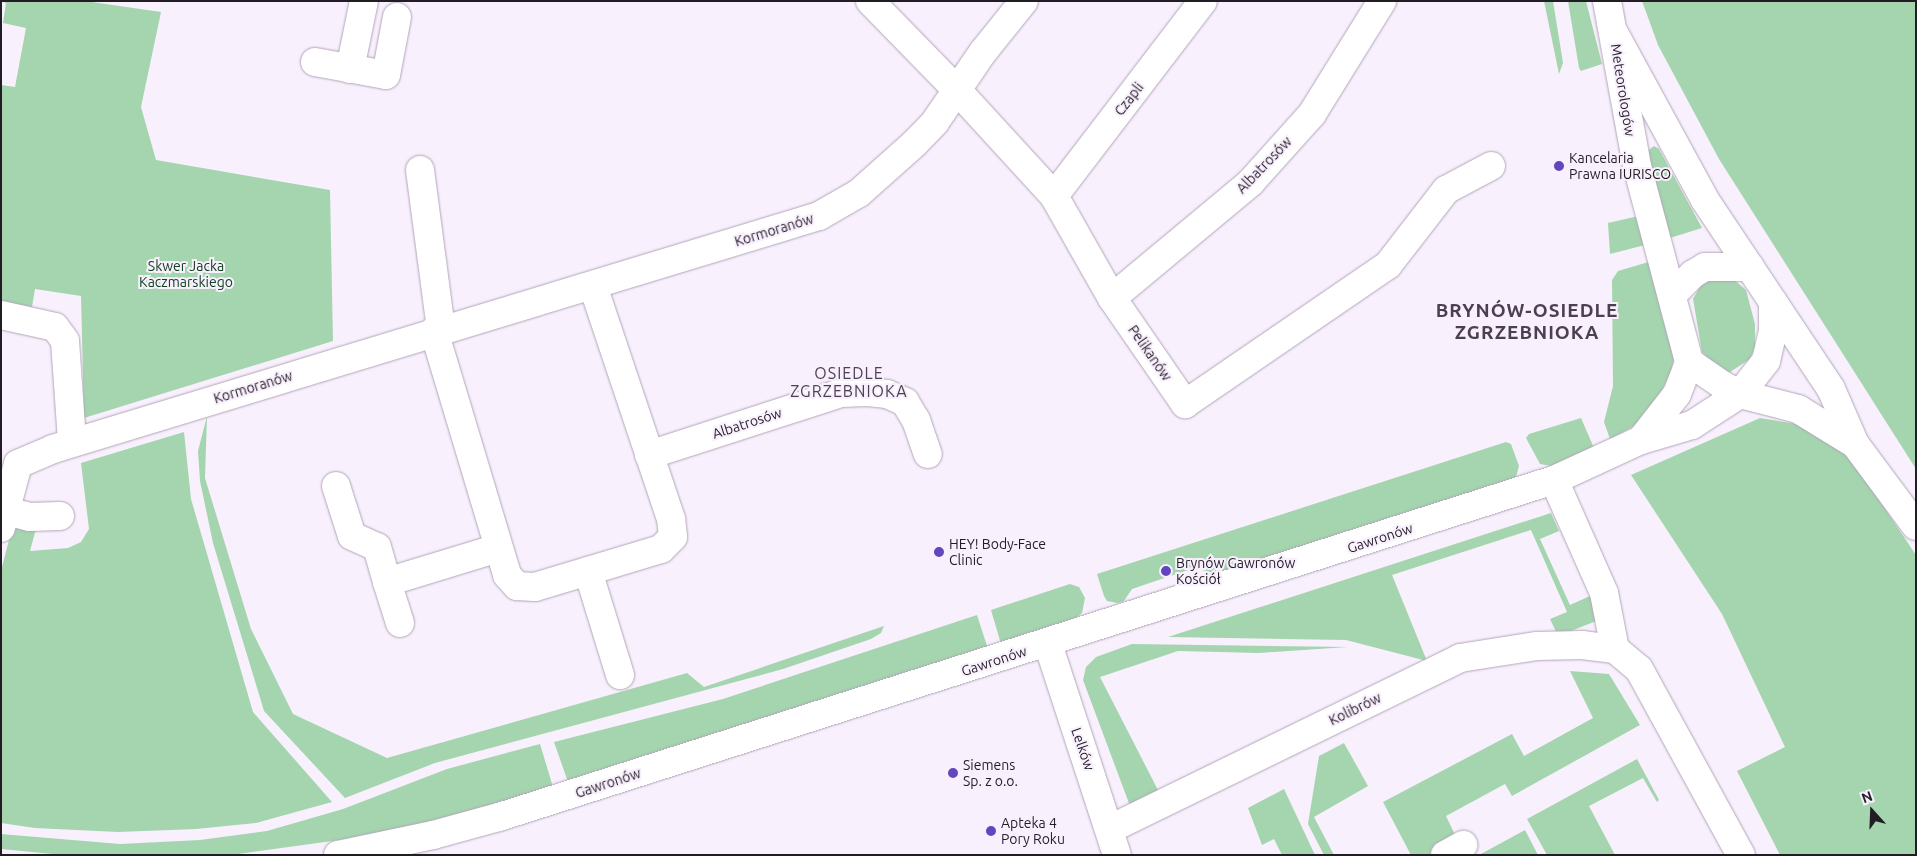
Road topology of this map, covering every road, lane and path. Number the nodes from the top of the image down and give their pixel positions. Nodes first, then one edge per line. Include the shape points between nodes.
1 (364, 1) edge
2 (870, 1) edge
3 (1024, 1) edge
4 (1203, 1) edge
5 (1382, 1) edge
6 (1607, 1) edge
7 (397, 17) dead end
8 (1614, 33) junction
9 (315, 62) dead end
10 (350, 69) junction
11 (957, 90) junction
12 (1491, 166) dead end
13 (420, 170) dead end
14 (1054, 196) junction
15 (1750, 267) junction
16 (593, 286) junction
17 (1672, 294) junction
18 (1112, 298) junction
19 (1773, 302) junction
20 (1, 316) edge
21 (438, 330) junction
22 (1689, 362) junction
23 (1740, 394) junction
24 (1641, 440) junction
25 (72, 442) junction
26 (1855, 444) junction
27 (928, 454) dead end
28 (649, 455) junction
29 (1554, 480) junction
30 (336, 486) dead end
31 (60, 516) dead end
32 (4, 519) edge
33 (1916, 526) edge
34 (498, 548) junction
35 (588, 571) junction
36 (388, 582) junction
37 (400, 623) dead end
38 (1048, 644) junction
39 (1615, 649) junction
40 (620, 675) dead end
41 (1110, 829) junction
42 (435, 845) edge
43 (338, 855) edge
44 (1117, 855) edge
45 (1741, 855) edge

1 - 10 street
2 - 11 street, Pelikanów
3 - 11 street, Kormoranów
4 - 14 street, Czapli
5 - 18 street, Albatrosów via 1312,114 1257,175
6 - 8 street, Meteorologów
7 - 10 street via 386,75
8 - 15 street via 1684,164
8 - 17 street, Meteorologów via 1633,148
9 - 10 street
11 - 14 street, Pelikanów
11 - 16 street, Kormoranów via 934,122 892,165 859,193 819,216
12 - 18 street, Pelikanów via 1446,190 1388,264 1185,404
13 - 21 street
14 - 18 street, Pelikanów
15 - 17 street via 1705,267
15 - 19 street
16 - 21 street, Kormoranów
16 - 28 street
17 - 22 street
19 - 23 street via 1773,330 1766,361
19 - 26 street via 1831,389
20 - 25 street via 54,327 65,341
21 - 25 street, Kormoranów
21 - 34 street
22 - 23 street
22 - 24 street via 1677,394
23 - 24 street, Gawronów via 1692,425
23 - 26 street via 1798,409
24 - 29 street, Gawronów
25 - 32 street, Kormoranów via 18,464
26 - 33 street
27 - 28 street, Albatrosów via 916,420 905,402 886,394 868,392 841,393
28 - 35 street via 671,519 673,537 660,549
29 - 38 street, Gawronów
29 - 39 street via 1604,593
30 - 36 street via 352,536 377,547
31 - 32 street
34 - 35 street via 506,575 517,586 535,587
34 - 36 street
35 - 40 street
36 - 37 street
38 - 41 street, Lelków
38 - 42 street, Gawronów
39 - 41 street, Kolibrów via 1582,644 1537,646 1460,658
39 - 45 street, Kolibrów via 1639,668
41 - 44 street, Lelków
42 - 43 street, Gawronów

